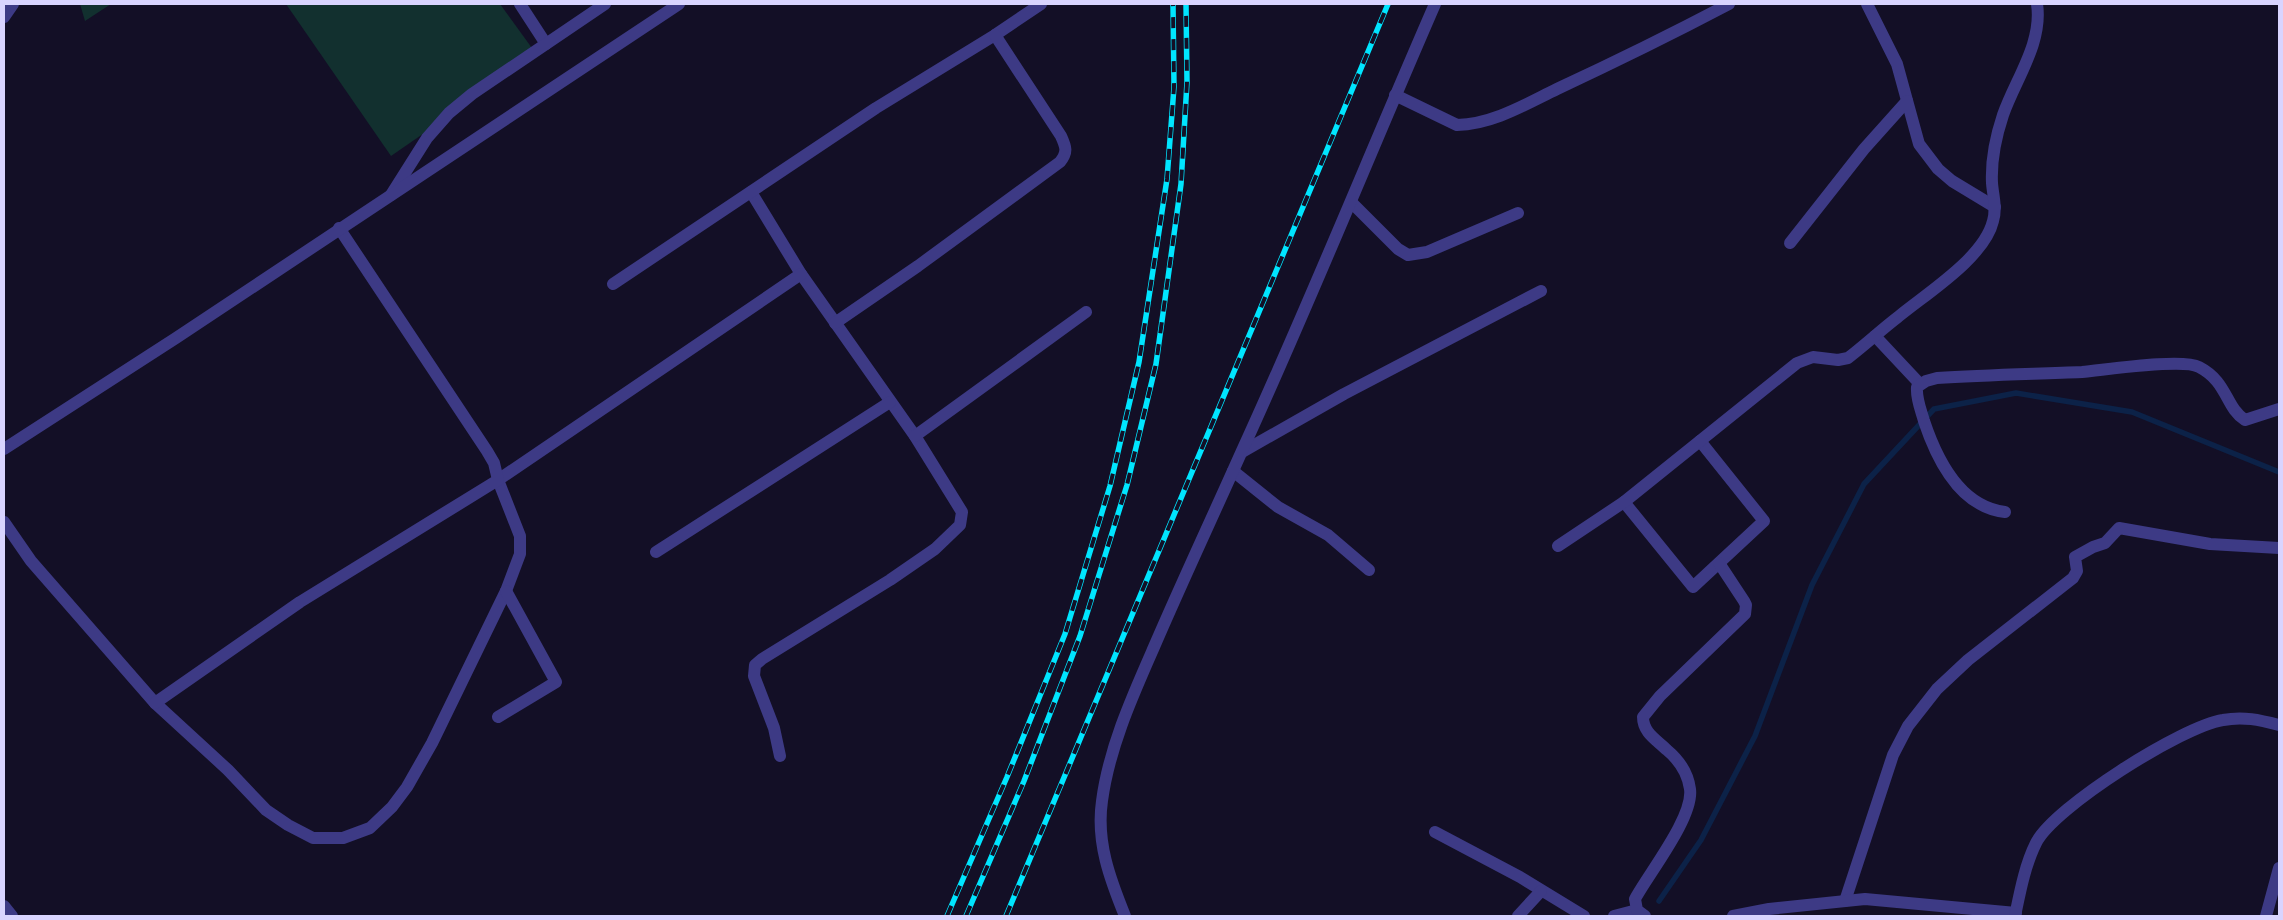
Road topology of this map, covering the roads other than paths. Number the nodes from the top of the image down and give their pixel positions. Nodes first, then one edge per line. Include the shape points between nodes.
1 (13, 4) edge
2 (520, 4) edge
3 (605, 4) edge
4 (679, 4) edge
5 (1041, 4) edge
6 (1435, 4) edge
7 (1729, 4) edge
8 (1867, 4) edge
9 (2037, 4) edge
10 (4, 17) edge
11 (995, 35) junction
12 (546, 44) junction
13 (1395, 95) junction
14 (1907, 100) junction
15 (751, 192) junction
16 (391, 195) junction
17 (1351, 202) junction
18 (1995, 208) junction
19 (1518, 212) dead end
20 (339, 228) junction
21 (1790, 243) dead end
22 (801, 274) junction
23 (612, 284) dead end
24 (1541, 292) dead end
25 (1086, 312) dead end
26 (835, 323) junction
27 (1875, 336) junction
28 (1920, 384) junction
29 (890, 402) junction
30 (2279, 409) edge
31 (915, 436) junction
32 (1700, 441) junction
33 (4, 448) edge
34 (1242, 452) junction
35 (1233, 471) junction
36 (498, 480) junction
37 (1624, 502) junction
38 (2005, 512) dead end
39 (4, 522) edge
40 (1558, 546) dead end
41 (2279, 548) edge
42 (656, 552) dead end
43 (1719, 564) junction
44 (1368, 570) dead end
45 (506, 591) junction
46 (155, 703) junction
47 (498, 717) dead end
48 (2279, 724) edge
49 (780, 756) dead end
50 (1435, 832) dead end
51 (2279, 868) edge
52 (1542, 891) junction
53 (1845, 901) junction
54 (4, 906) edge
55 (1641, 913) edge
56 (2016, 915) edge
57 (12, 916) edge
58 (1125, 916) edge
59 (1518, 916) edge
60 (1584, 916) edge
61 (1614, 916) edge
62 (1733, 916) edge
63 (2266, 916) edge

1 - 10 street
2 - 12 street
3 - 12 street
4 - 16 street
5 - 11 street
6 - 13 street
7 - 13 street via 1489,120 1457,125
8 - 14 street via 1897,64
9 - 18 street via 2036,31 2002,116 1995,149 1992,182
11 - 15 street via 876,108
11 - 26 street via 1061,136 1066,146 1065,156 918,266
12 - 16 street via 472,94 449,114 427,138
13 - 17 street
14 - 18 street via 1919,144 1928,157 1952,181
14 - 21 street
15 - 22 street
15 - 23 street
16 - 20 street
17 - 19 street via 1408,255 1427,252
17 - 34 street
18 - 27 street via 1988,234 1978,248 1958,269
20 - 33 street
20 - 36 street via 487,450
22 - 26 street
22 - 36 street
24 - 34 street via 1344,394
25 - 31 street
26 - 29 street
27 - 28 street
27 - 32 street via 1843,359 1813,357 1797,363
28 - 30 street via 1937,378 2196,365 2212,374 2246,420
28 - 38 street via 1917,387 1918,402 1932,447 1942,465 1971,500 1985,508
29 - 31 street
29 - 42 street
31 - 49 street via 958,504 962,512 960,525 935,549 890,580 755,665 754,676 774,728
32 - 37 street
32 - 43 street via 1764,521
34 - 35 street
35 - 44 street via 1278,507 1328,535
35 - 58 street via 1132,697 1108,771 1101,802 1104,855
36 - 45 street via 520,536 520,554
36 - 46 street via 300,602
37 - 40 street
37 - 43 street via 1693,587
39 - 46 street via 31,561
41 - 53 street via 2210,544 2119,528 2105,543 2074,557 2077,571 2073,578 1968,660 1937,689 1908,726 1893,755
43 - 55 street via 1744,600 1745,614 1660,696 1643,717 1646,730 1682,766 1691,790 1688,808 1679,826 1635,899
45 - 46 street via 407,787 392,808 370,828 343,838 313,838 266,810
45 - 47 street via 556,682
48 - 56 street via 2238,718 2201,726 2090,792 2058,817 2036,843
50 - 52 street
51 - 63 street
52 - 59 street
52 - 60 street
53 - 56 street via 1912,902
53 - 62 street
54 - 57 street
55 - 61 street

